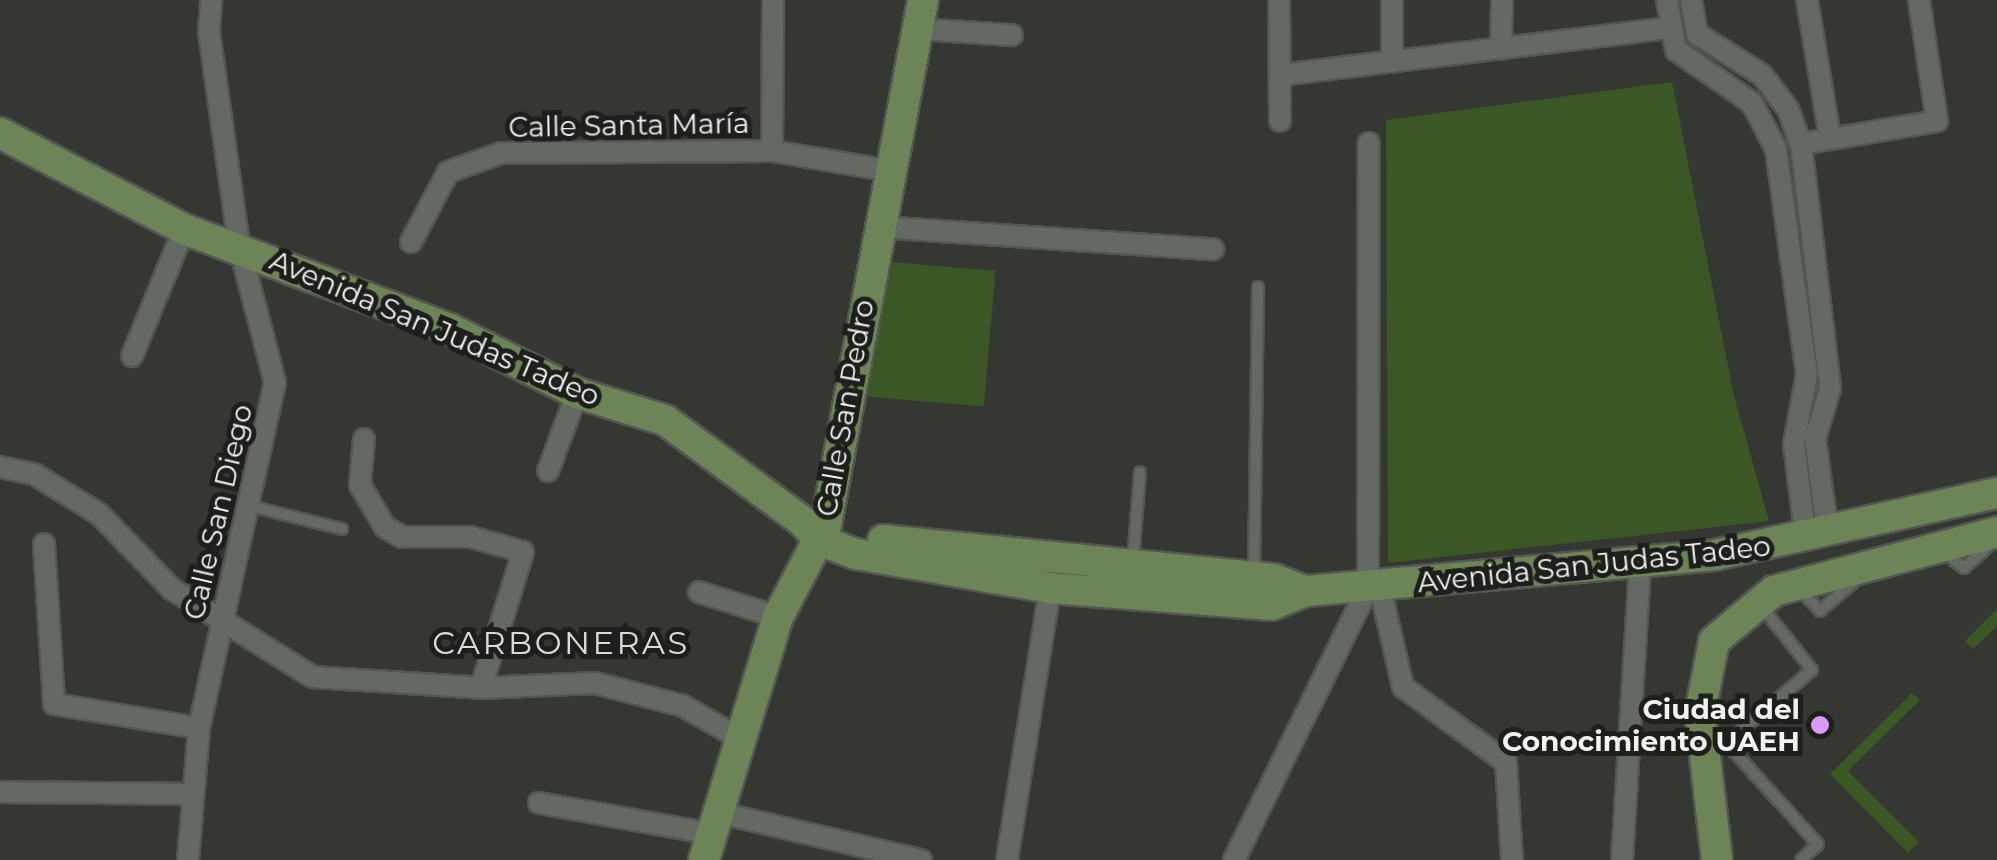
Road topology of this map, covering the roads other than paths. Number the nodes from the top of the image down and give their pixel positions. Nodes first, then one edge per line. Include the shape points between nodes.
1 (211, 0) edge
2 (773, 0) edge
3 (1279, 0) edge
4 (1392, 0) edge
5 (1502, 0) edge
6 (1667, 0) edge
7 (1691, 0) edge
8 (1808, 0) edge
9 (1919, 0) edge
10 (921, 14) edge
11 (1671, 28) junction
12 (1012, 35) dead end
13 (1501, 49) junction
14 (1392, 62) junction
15 (1280, 76) junction
16 (1280, 121) dead end
17 (0, 134) edge
18 (1830, 138) junction
19 (1369, 143) dead end
20 (1801, 144) junction
21 (772, 152) junction
22 (892, 171) junction
23 (1810, 217) junction
24 (1785, 220) junction
25 (878, 226) junction
26 (184, 229) junction
27 (411, 242) dead end
28 (238, 245) junction
29 (1213, 249) dead end
30 (1258, 286) dead end
31 (132, 356) dead end
32 (577, 393) junction
33 (364, 438) dead end
34 (0, 467) edge
35 (548, 472) dead end
36 (1140, 472) dead end
37 (1997, 493) edge
38 (250, 506) junction
39 (342, 529) dead end
40 (816, 529) junction
41 (1997, 535) edge
42 (1817, 536) junction
43 (44, 544) dead end
44 (1640, 564) junction
45 (1132, 566) junction
46 (1050, 588) junction
47 (1374, 588) junction
48 (699, 592) dead end
49 (1252, 593) junction
50 (1756, 600) junction
51 (778, 616) junction
52 (222, 623) junction
53 (481, 688) junction
54 (199, 728) junction
55 (739, 738) junction
56 (1716, 754) junction
57 (0, 792) edge
58 (192, 794) junction
59 (539, 803) dead end
60 (711, 835) edge
61 (188, 860) edge
62 (920, 860) edge
63 (1007, 860) edge
64 (1234, 860) edge
65 (1512, 860) edge
66 (1622, 860) edge
67 (1717, 860) edge
68 (1801, 860) edge

1 - 28 street, Calle San Diego via 209,32
2 - 21 street
3 - 15 street
4 - 14 street
5 - 13 street
6 - 11 street
7 - 20 street via 1697,34 1762,75 1788,109
8 - 18 street
9 - 18 street via 1937,121
10 - 12 street
10 - 22 street, Calle San Pedro
11 - 13 street
11 - 24 street via 1676,50 1738,90 1767,122
13 - 14 street
14 - 15 street
15 - 16 street
17 - 26 street, Avenida San Judas Tadeo
18 - 20 street
19 - 47 street
20 - 23 street
21 - 22 street, Calle Santa María
21 - 27 street, Calle Santa María via 501,153 459,163
22 - 25 street, Calle San Pedro
23 - 24 street
23 - 42 street via 1830,388 1815,439
24 - 42 street via 1807,374 1794,444
25 - 29 street
25 - 40 street, Calle San Pedro
26 - 28 street, Avenida San Judas Tadeo
26 - 31 street
28 - 32 street, Avenida San Judas Tadeo via 448,328
28 - 38 street, Calle San Diego via 275,382
30 - 49 lane
32 - 35 street
32 - 40 street, Avenida San Judas Tadeo via 665,420
33 - 53 street via 360,486 385,527 402,537 472,537 523,552
34 - 52 street via 34,474 99,514 138,558
36 - 45 lane
37 - 42 street, Avenida San Judas Tadeo
38 - 39 lane
38 - 52 street, Calle San Diego
40 - 45 street, Avenida San Judas Tadeo
40 - 46 street, Avenida San Judas Tadeo via 856,554
40 - 51 street, Calle San Pedro
41 - 50 street via 1876,562
42 - 44 street, Avenida San Judas Tadeo
43 - 54 street via 54,704
44 - 47 street, Avenida San Judas Tadeo
44 - 66 street
45 - 49 street, Avenida San Judas Tadeo
46 - 49 street, Avenida San Judas Tadeo
46 - 63 street
47 - 49 street, Avenida San Judas Tadeo
47 - 64 street
47 - 65 street via 1403,688 1506,762
48 - 51 street
50 - 56 street via 1714,641 1700,692
50 - 56 lane via 1812,670
51 - 55 street, Calle San Pedro
52 - 53 street via 313,677
52 - 54 street, Calle San Diego
53 - 55 street via 595,682 684,706
54 - 58 street, Calle San Diego
55 - 60 street, Calle San Pedro
56 - 67 street
56 - 68 lane via 1818,844
57 - 58 street
58 - 61 street, Calle San Diego
59 - 60 street
60 - 62 street

